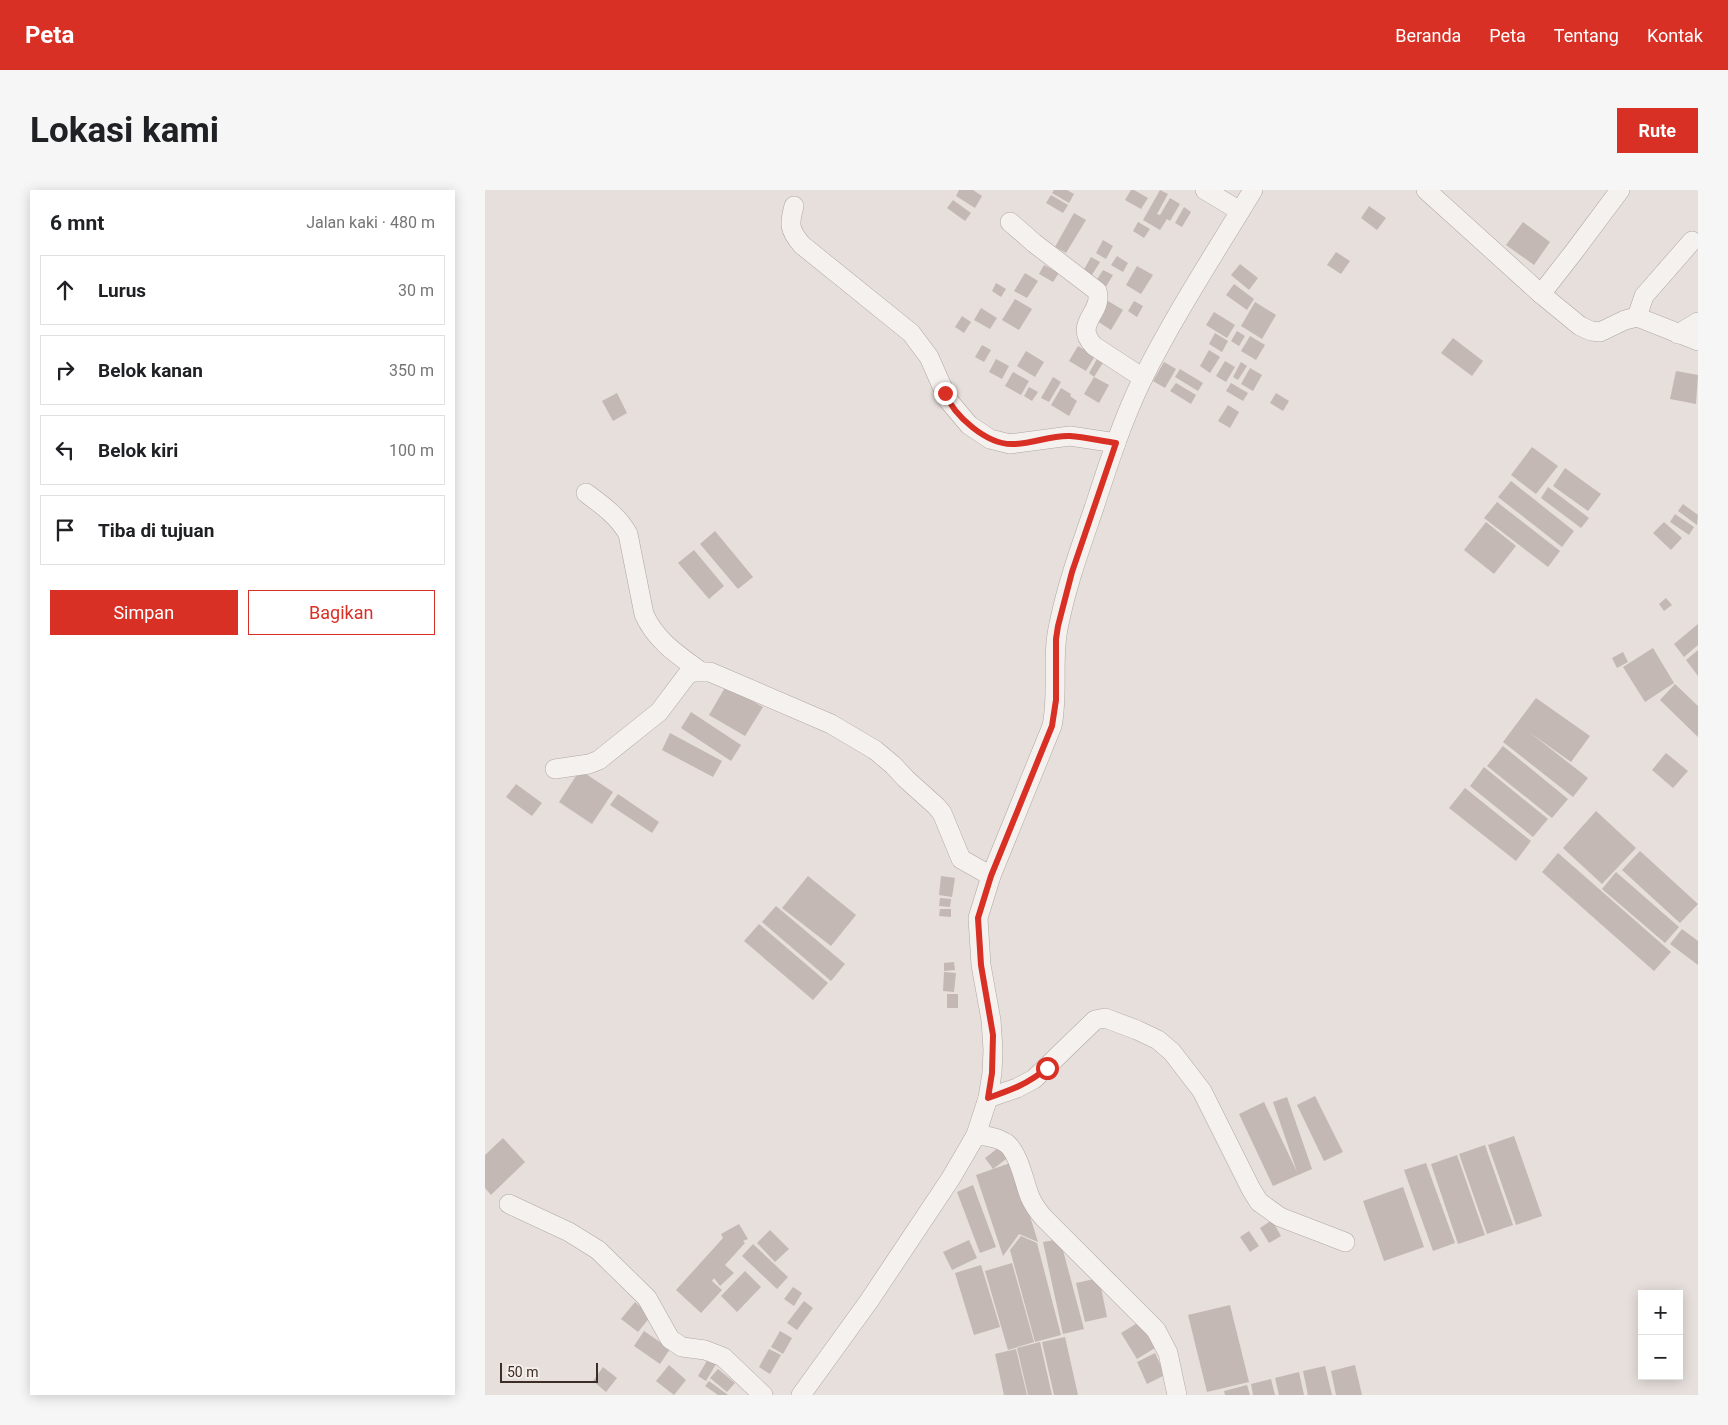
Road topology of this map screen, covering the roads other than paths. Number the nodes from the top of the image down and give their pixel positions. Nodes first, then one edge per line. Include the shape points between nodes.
1 (1205, 190) edge
2 (1253, 190) edge
3 (1620, 190) edge
4 (1437, 194) edge
5 (794, 206) dead end
6 (1240, 211) junction
7 (1010, 222) dead end
8 (1692, 241) dead end
9 (1541, 294) junction
10 (1637, 317) junction
11 (1698, 322) edge
12 (1679, 334) junction
13 (1698, 341) edge
14 (1143, 378) junction
15 (1116, 443) junction
16 (586, 493) dead end
17 (700, 671) junction
18 (555, 769) dead end
19 (991, 876) junction
20 (988, 1098) junction
21 (976, 1135) junction
22 (509, 1204) dead end
23 (1345, 1242) dead end
24 (763, 1395) edge
25 (801, 1395) edge
26 (1177, 1395) edge

1 - 6 street
2 - 6 street
3 - 9 street
4 - 9 street
5 - 15 street via 790,228 793,235 801,245 911,333 929,356 948,400 969,425 990,439 1010,444 1070,436
6 - 14 street
7 - 14 street via 1097,291 1097,305 1087,324 1088,340
8 - 10 street via 1644,296
9 - 10 street via 1580,326 1591,331 1599,332
10 - 12 street
11 - 12 street
12 - 13 street
14 - 15 street
15 - 19 street via 1072,572 1058,626 1052,726
16 - 17 street via 608,509 628,534 649,627
17 - 18 street via 687,675 659,712 608,754 589,764
17 - 19 street via 725,678 831,724 875,750 942,813 961,859
19 - 20 street via 978,927 993,1035
20 - 21 street
20 - 23 street via 1034,1079 1095,1020 1105,1018 1137,1030 1166,1045 1202,1091 1259,1202 1279,1217
21 - 25 street via 869,1301
21 - 26 street via 996,1138 1011,1148 1031,1198 1043,1217 1156,1330 1168,1353
22 - 24 street via 569,1232 598,1250 647,1298 661,1326 675,1344 723,1357

